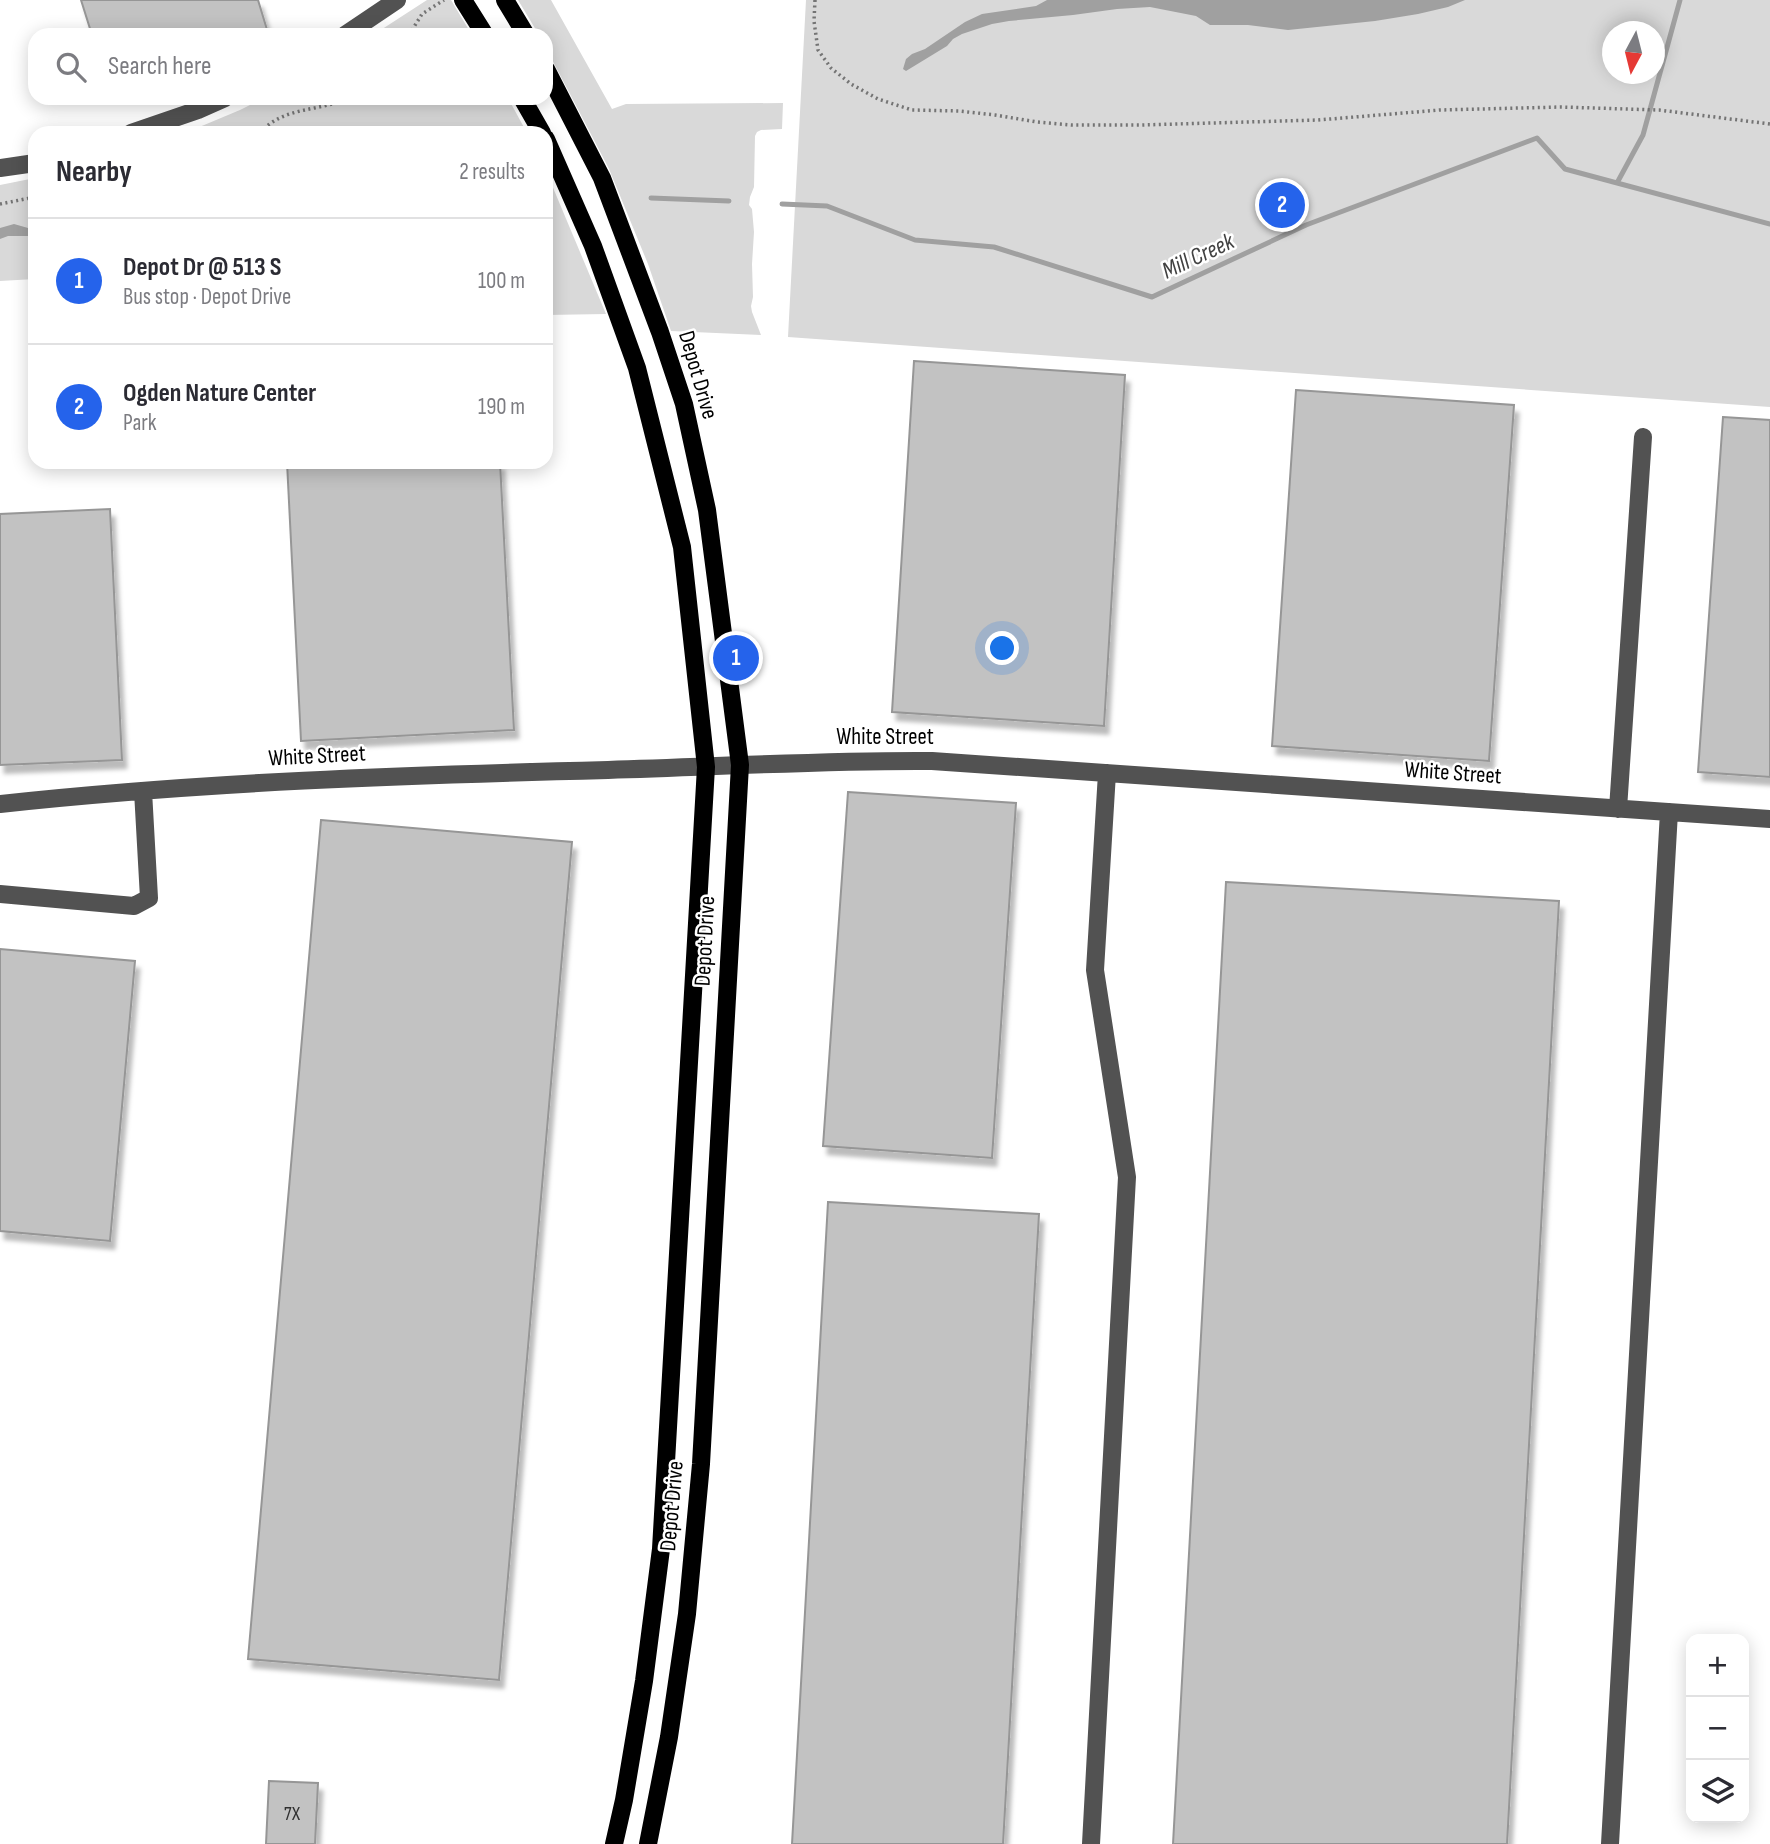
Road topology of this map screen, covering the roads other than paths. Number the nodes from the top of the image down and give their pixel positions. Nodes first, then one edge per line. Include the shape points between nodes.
1 (397, 0) edge
2 (463, 0) edge
3 (505, 0) edge
4 (355, 28) edge
5 (481, 28) edge
6 (522, 28) edge
7 (553, 83) edge
8 (209, 105) edge
9 (526, 105) edge
10 (151, 126) edge
11 (538, 126) edge
12 (553, 155) edge
13 (28, 164) edge
14 (0, 169) edge
15 (1643, 437) dead end
16 (740, 765) junction
17 (706, 767) junction
18 (1107, 773) junction
19 (143, 791) junction
20 (0, 804) edge
21 (1618, 808) junction
22 (1669, 812) junction
23 (1770, 819) edge
24 (0, 894) edge
25 (614, 1844) edge
26 (648, 1844) edge
27 (1091, 1844) edge
28 (1610, 1844) edge

1 - 4 street
2 - 5 main road
3 - 6 main road
7 - 16 main road, Depot Drive via 602,178 684,404 707,510
8 - 10 street
9 - 11 main road
12 - 17 main road, Depot Drive via 593,246 640,381 682,547
13 - 14 street
15 - 21 street
16 - 17 street, White Street
16 - 18 street, White Street via 932,761
16 - 26 main road, Depot Drive via 700,1476 687,1614
17 - 19 street, White Street via 444,774
17 - 25 main road, Depot Drive via 661,1549 644,1681
18 - 21 street, White Street
18 - 27 street via 1095,970 1127,1177
19 - 20 street, White Street
19 - 24 street via 149,898 134,906
21 - 22 street, White Street
22 - 23 street, White Street
22 - 28 street

